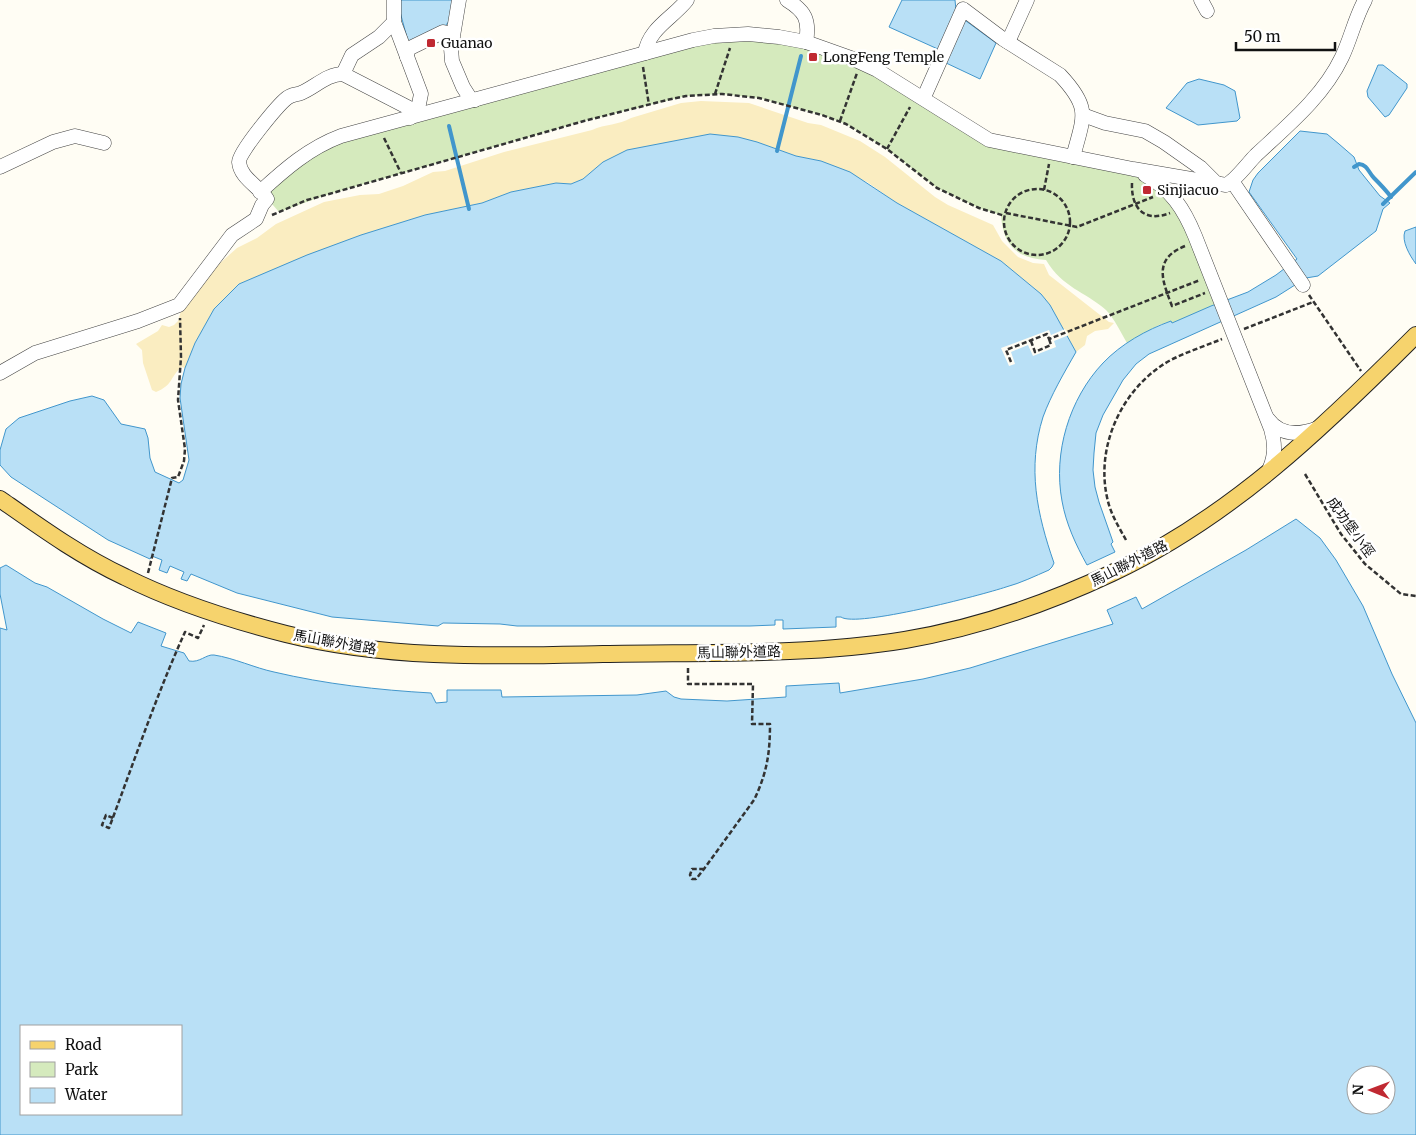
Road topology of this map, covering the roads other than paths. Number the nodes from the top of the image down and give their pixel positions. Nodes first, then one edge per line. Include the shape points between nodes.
1 (394, 0) edge
2 (459, 0) edge
3 (687, 0) edge
4 (787, 0) edge
5 (1027, 0) edge
6 (1365, 0) edge
7 (964, 4) edge
8 (394, 22) junction
9 (453, 39) junction
10 (806, 42) junction
11 (1008, 42) junction
12 (407, 57) junction
13 (644, 58) junction
14 (342, 74) junction
15 (475, 100) junction
16 (918, 100) junction
17 (1083, 115) junction
18 (412, 116) junction
19 (104, 144) dead end
20 (1073, 157) junction
21 (0, 167) edge
22 (1133, 174) junction
23 (1232, 181) junction
24 (1216, 183) junction
25 (260, 192) junction
26 (1303, 286) road end
27 (1416, 336) edge
28 (0, 373) edge
29 (1265, 411) junction
30 (1322, 427) junction
31 (1274, 438) junction
32 (1299, 447) junction
33 (1266, 475) junction
34 (0, 499) edge

1 - 8 street
2 - 9 street
3 - 13 street via 652,35 646,44
4 - 10 street via 805,15
5 - 11 street
6 - 23 street via 1342,58 1329,80
7 - 11 street
7 - 16 street
8 - 12 street
8 - 14 street via 352,55
9 - 12 street via 451,34 443,32 408,50
9 - 15 street via 452,61 463,87
10 - 13 street via 772,36 728,35 693,40
10 - 16 street via 862,63
11 - 17 street via 1060,75 1080,101
12 - 18 street via 420,94 418,109
13 - 15 street
14 - 18 street via 413,110
14 - 25 street via 292,94 260,128 241,155 241,168
15 - 18 street
16 - 20 street via 990,140
17 - 20 street
17 - 24 street via 1145,131 1201,168
18 - 25 street via 323,143 294,162
19 - 21 street via 75,136 53,142
20 - 22 street
22 - 24 street
22 - 29 street via 1161,185 1177,200 1195,236 1214,296
23 - 24 street
23 - 26 street
25 - 28 street via 267,198 256,219 232,235 179,305 35,354
27 - 30 main road, 馬山聯外道路
29 - 30 street via 1274,426 1289,433
29 - 31 street
30 - 32 main road, 馬山聯外道路
31 - 32 street via 1282,451
31 - 33 street via 1274,459
32 - 33 main road, 馬山聯外道路
33 - 34 main road, 馬山聯外道路 via 1201,522 1129,565 1048,600 992,619 908,639 852,646 657,654 419,654 360,648 290,634 208,611 129,580 47,532

